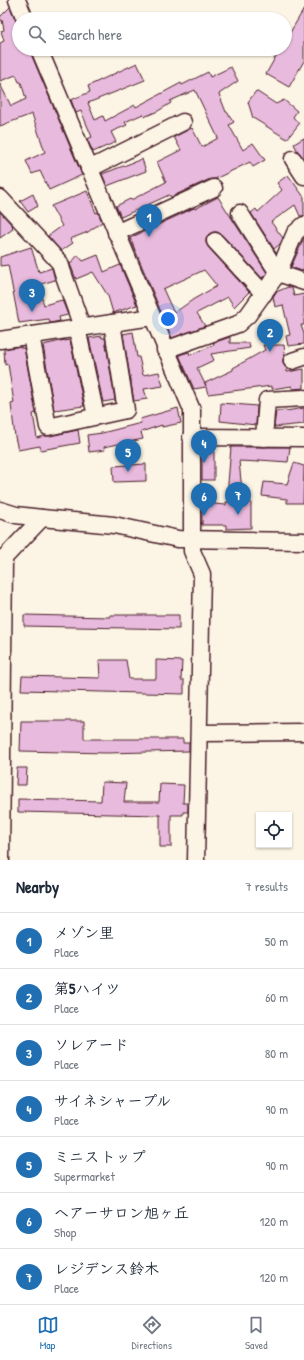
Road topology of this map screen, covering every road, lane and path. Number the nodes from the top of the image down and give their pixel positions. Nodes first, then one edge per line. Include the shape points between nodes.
1 (17, 0) edge
2 (22, 12) edge
3 (41, 56) edge
4 (183, 122) dead end
5 (293, 159) dead end
6 (89, 169) junction
7 (304, 176) edge
8 (214, 188) dead end
9 (0, 198) edge
10 (240, 213) dead end
11 (304, 225) edge
12 (116, 233) junction
13 (216, 242) dead end
14 (278, 273) junction
15 (304, 282) edge
16 (264, 294) junction
17 (152, 317) junction
18 (112, 323) junction
19 (80, 327) junction
20 (31, 335) junction
21 (0, 340) edge
22 (165, 350) junction
23 (304, 398) edge
24 (96, 416) junction
25 (191, 437) junction
26 (264, 438) junction
27 (304, 438) edge
28 (0, 510) edge
29 (42, 518) junction
30 (193, 540) junction
31 (304, 541) edge
32 (1, 725) edge
33 (304, 732) edge
34 (200, 733) junction
35 (1, 860) edge
36 (196, 860) edge

1 - 2 street
3 - 6 street
4 - 6 street
5 - 7 street
6 - 12 street
8 - 12 street
9 - 19 street via 60,263
10 - 14 street
11 - 14 street via 295,233
12 - 17 street
13 - 16 street
14 - 15 street
14 - 16 street
16 - 22 street via 238,324
17 - 18 street
17 - 22 street
18 - 19 street
18 - 24 street via 126,410
19 - 20 street
19 - 24 street
20 - 21 street
20 - 24 street via 48,427
22 - 25 street via 192,410
23 - 26 street via 267,400
25 - 26 street
25 - 30 street
26 - 27 street
28 - 29 street
29 - 30 street via 114,525
29 - 32 street via 4,558
30 - 31 street
30 - 34 street via 192,553 202,574
32 - 35 street
33 - 34 street
34 - 36 street

